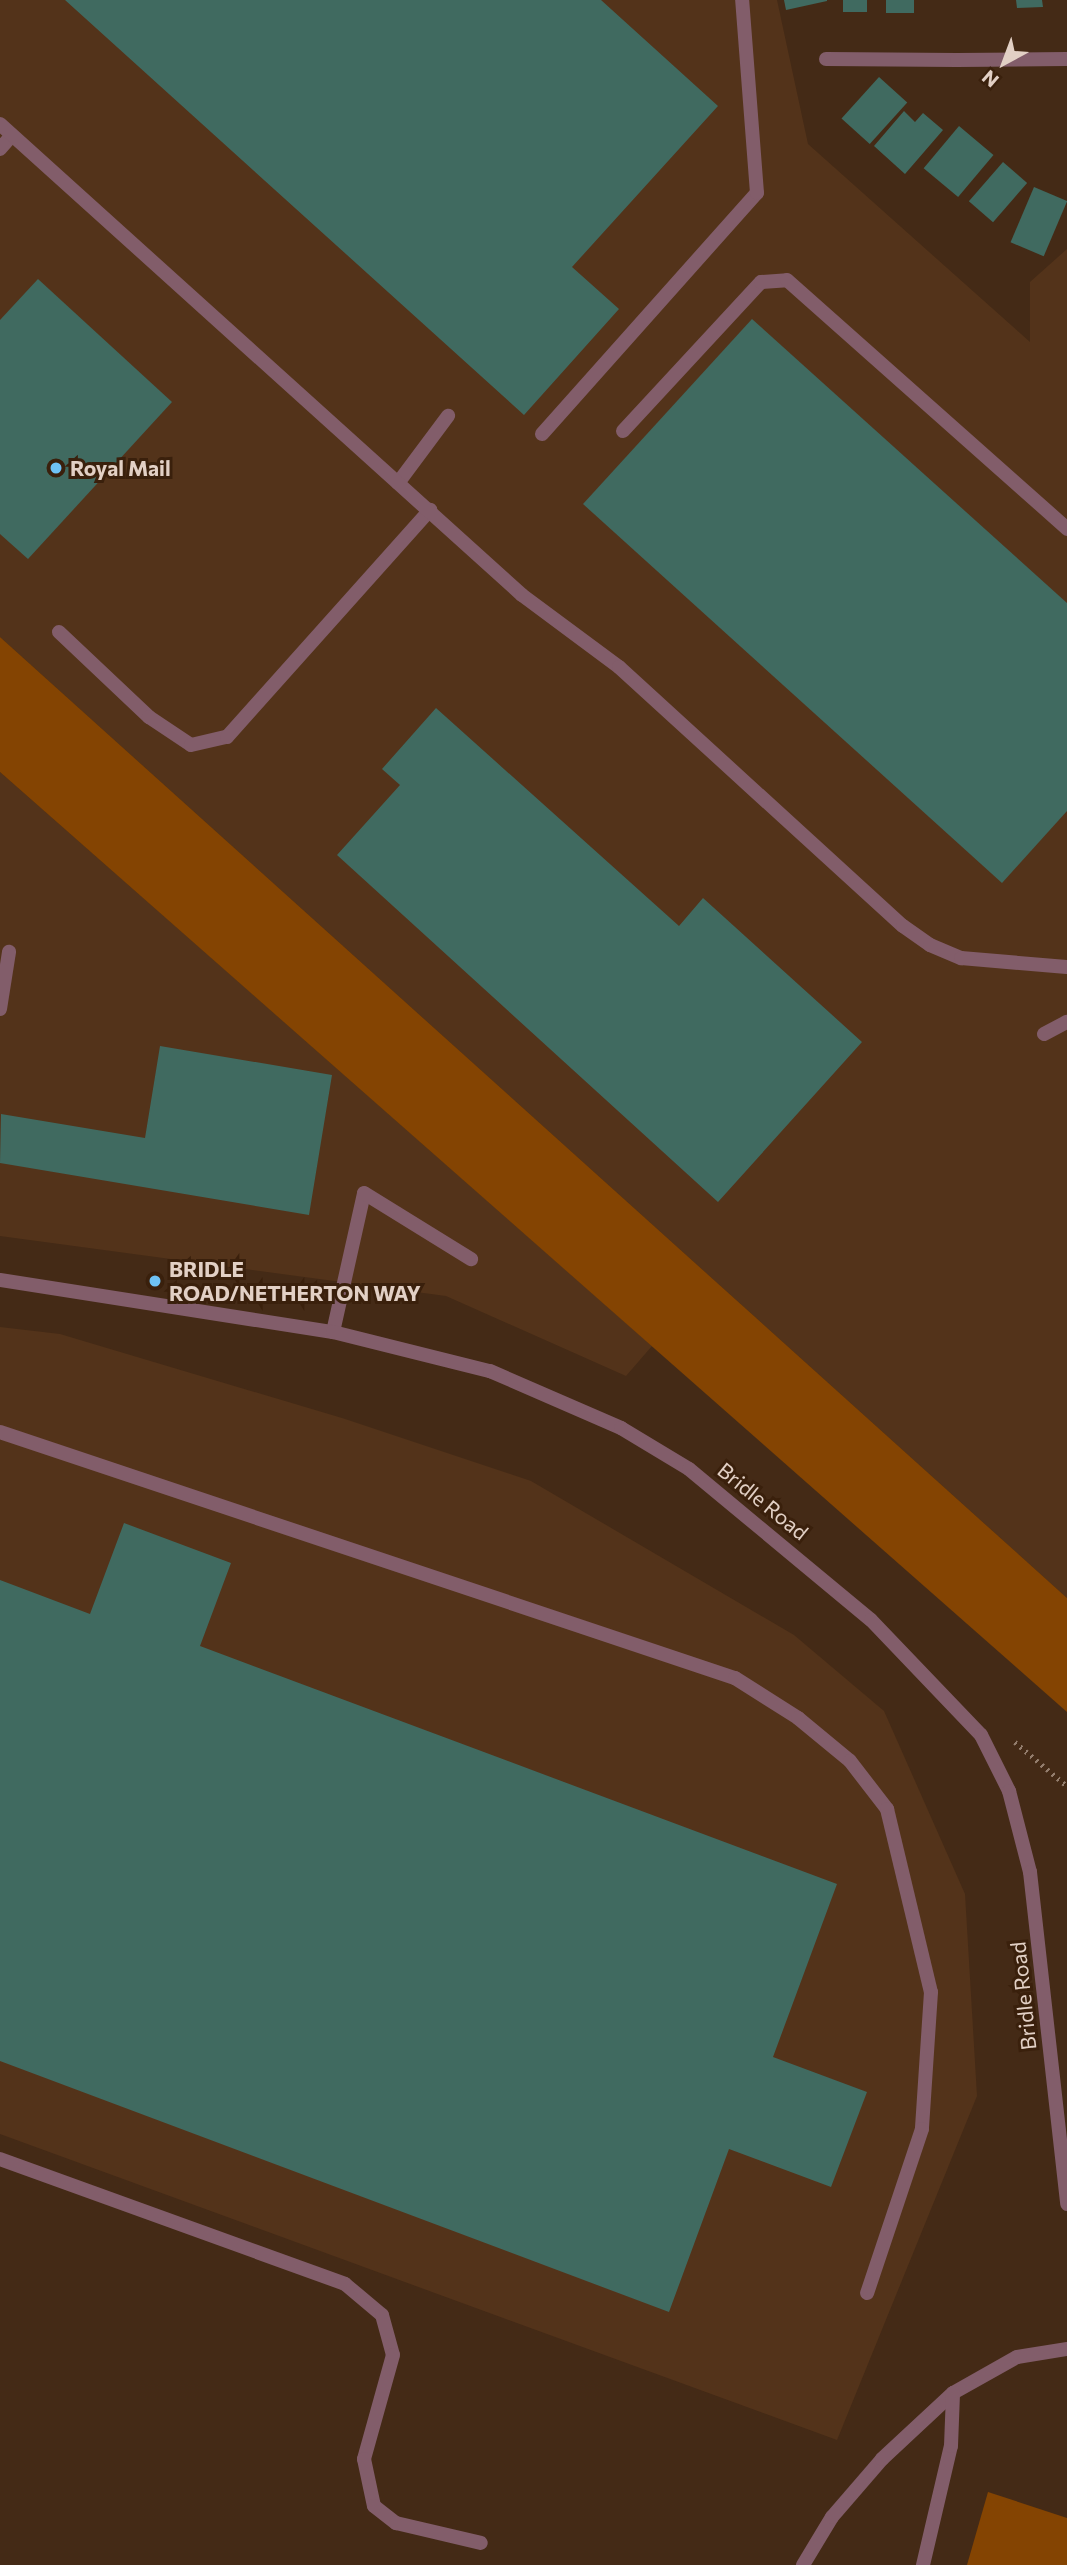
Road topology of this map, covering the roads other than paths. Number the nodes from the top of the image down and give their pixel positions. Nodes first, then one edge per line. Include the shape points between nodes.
1 (742, 0) edge
2 (826, 59) dead end
3 (1067, 59) edge
4 (0, 124) edge
5 (12, 135) junction
6 (0, 149) edge
7 (447, 416) dead end
8 (623, 431) dead end
9 (542, 435) dead end
10 (398, 483) junction
11 (430, 510) junction
12 (1067, 529) edge
13 (59, 632) dead end
14 (9, 952) dead end
15 (1067, 967) edge
16 (0, 1009) edge
17 (1067, 1022) edge
18 (1044, 1034) dead end
19 (471, 1259) dead end
20 (0, 1280) edge
21 (333, 1332) junction
22 (0, 1432) edge
23 (0, 2159) edge
24 (1067, 2204) edge
25 (867, 2293) dead end
26 (1067, 2349) edge
27 (953, 2393) junction
28 (481, 2543) dead end
29 (803, 2565) edge
30 (923, 2565) edge

1 - 9 street via 757,193
2 - 3 street
4 - 5 street
5 - 6 street
5 - 10 street
7 - 10 street
8 - 12 street via 761,282 787,280
10 - 11 street
11 - 13 street via 227,737 191,745 149,717
11 - 15 street via 522,595 619,667 903,926 930,945 961,958
14 - 16 street
17 - 18 street
19 - 21 street via 364,1193
20 - 21 street, Bridle Road
21 - 24 street, Bridle Road via 490,1371 621,1428 689,1469 871,1620 981,1735 1009,1791 1028,1862
22 - 25 street via 735,1678 798,1718 850,1761 887,1809 931,1992 922,2129
23 - 28 street via 345,2284 382,2315 393,2354 364,2459 374,2506 397,2523
26 - 27 street via 1017,2357
27 - 29 street via 882,2459 832,2517
27 - 30 street via 951,2446

